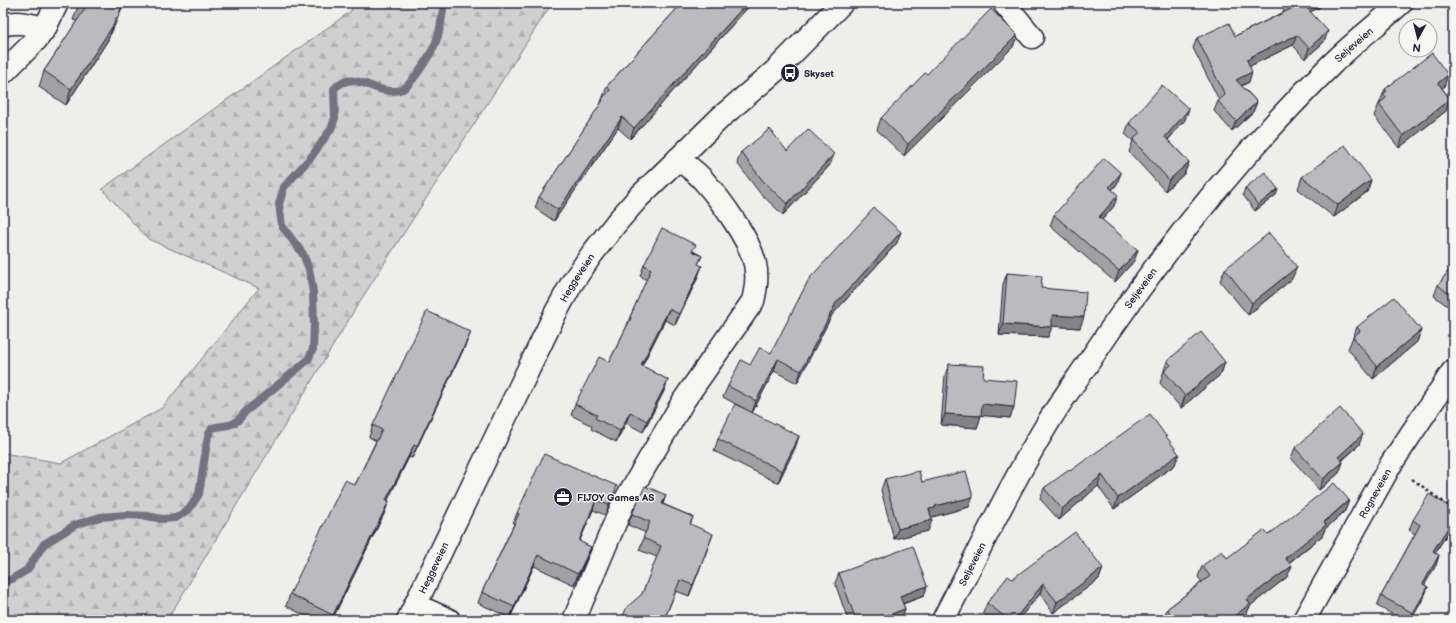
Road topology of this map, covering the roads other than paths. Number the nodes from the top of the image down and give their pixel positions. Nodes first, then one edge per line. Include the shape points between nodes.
1 (57, 3) edge
2 (842, 3) edge
3 (1004, 3) edge
4 (1401, 3) edge
5 (3, 25) edge
6 (45, 28) junction
7 (1032, 38) dead end
8 (3, 73) edge
9 (678, 159) junction
10 (1453, 371) edge
11 (411, 612) edge
12 (448, 620) edge
13 (574, 620) edge
14 (943, 620) edge
15 (1304, 620) edge

1 - 6 street
2 - 9 street, Heggeveien via 775,71 721,117
3 - 7 street
4 - 14 street, Seljeveien via 1332,65 1267,133 1213,194 1158,264 1050,419
5 - 6 street via 20,23
6 - 8 street
9 - 11 street, Heggeveien via 617,222 572,283
9 - 13 street via 704,180 733,219 749,246 755,264 756,288 753,301 684,400 623,504
10 - 15 street, Rogneveien via 1391,464
11 - 12 street

